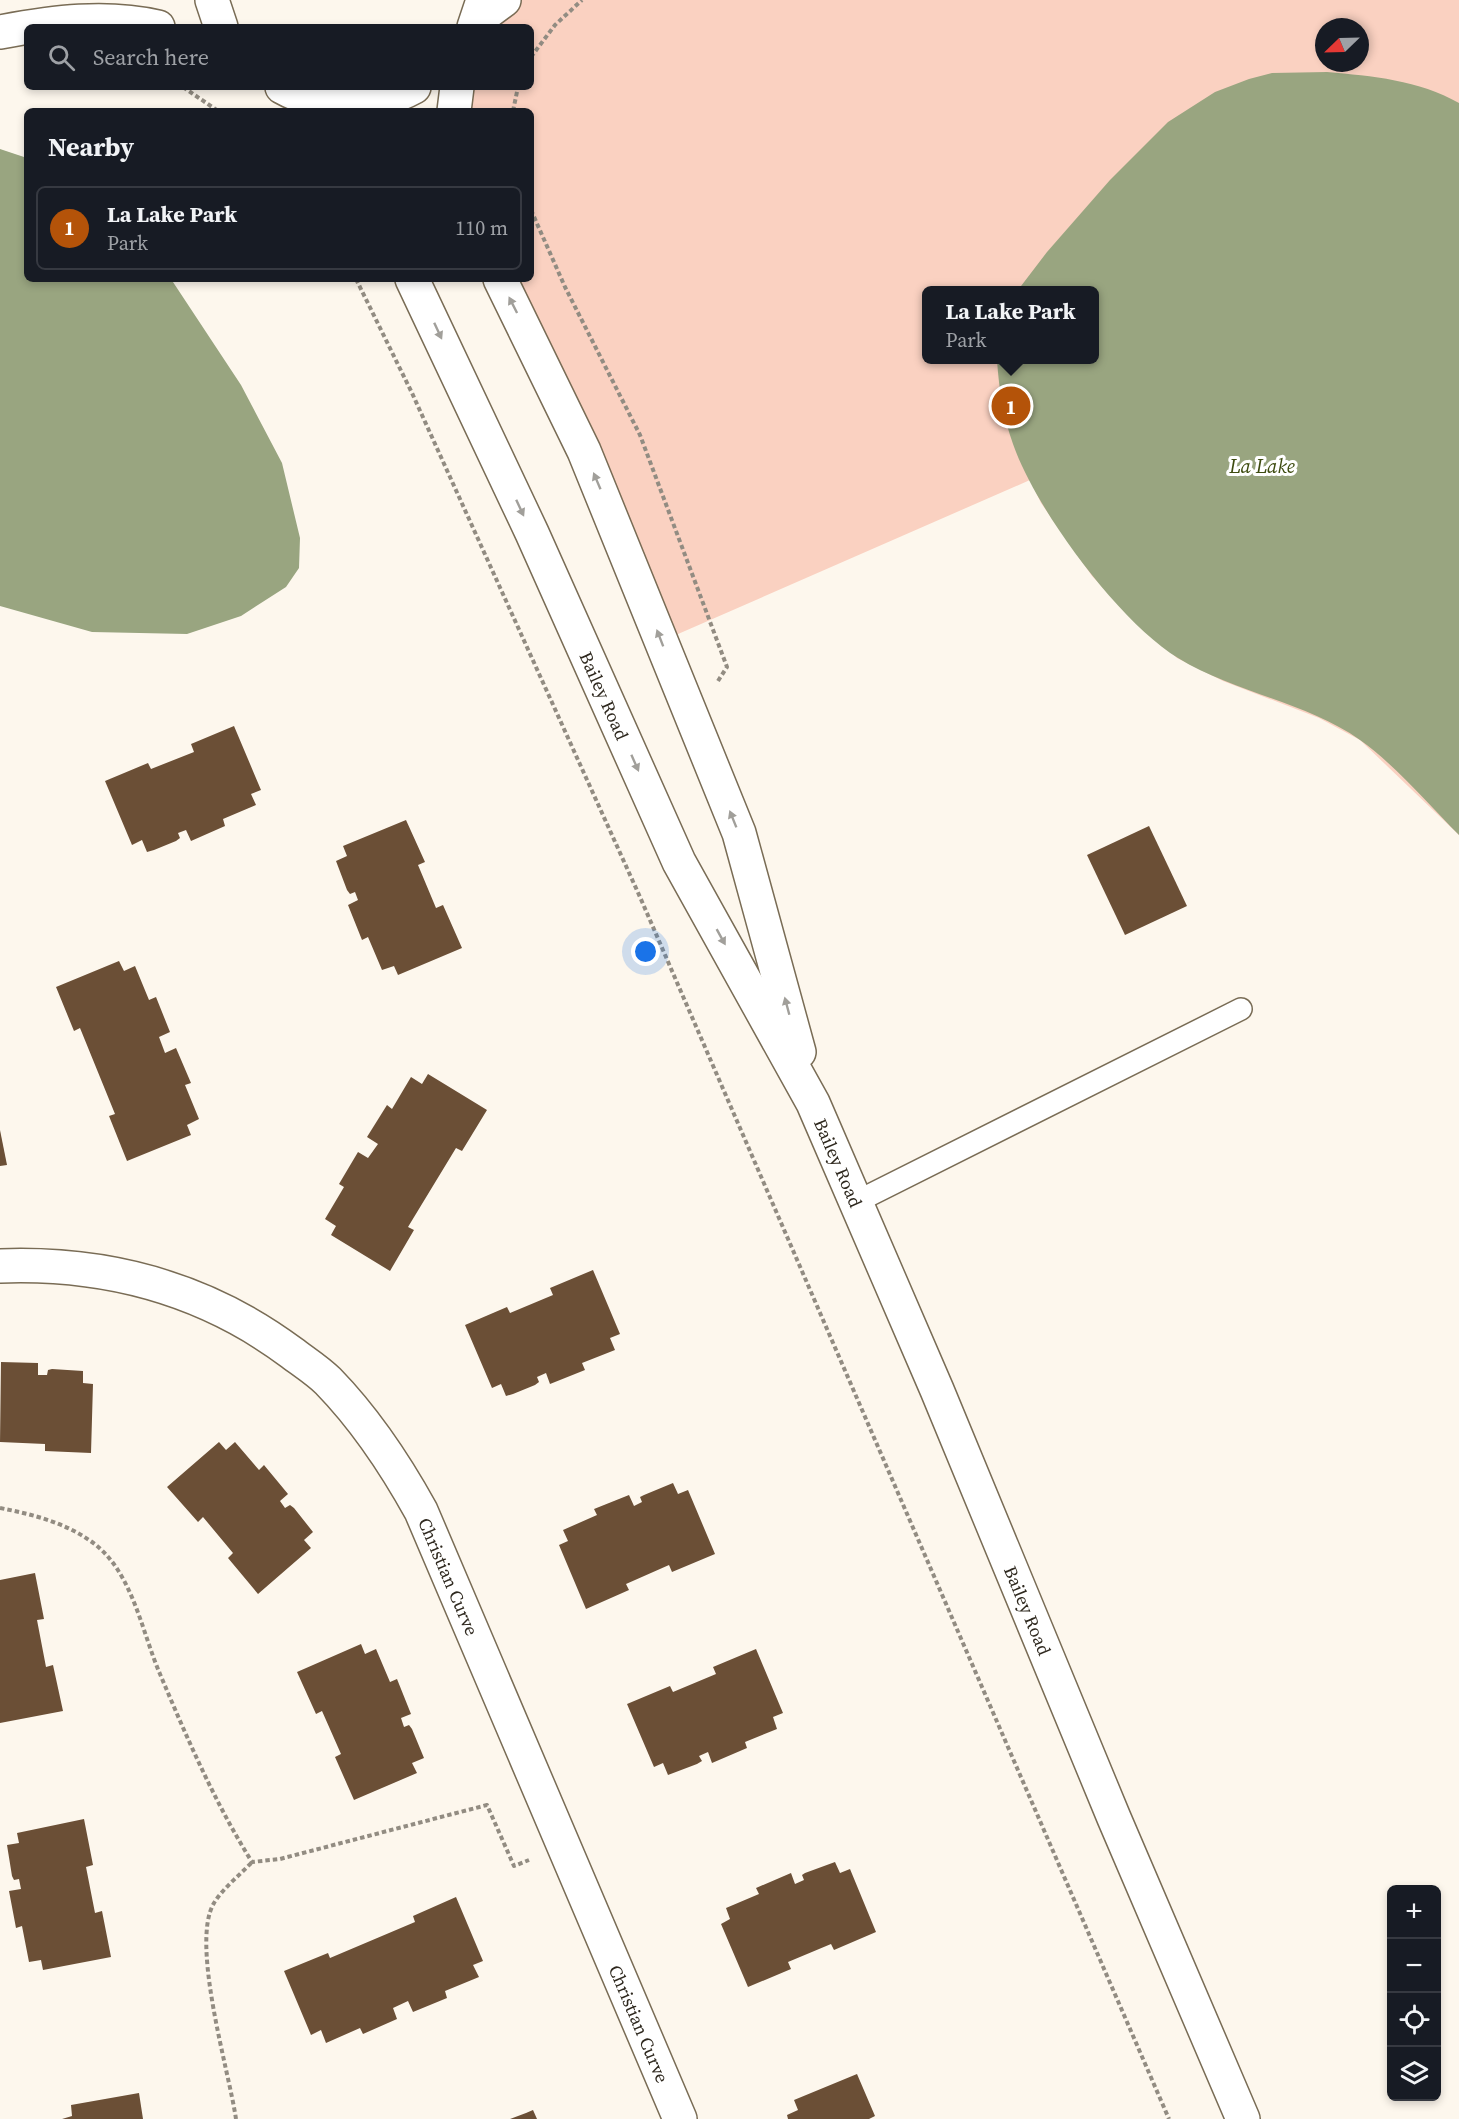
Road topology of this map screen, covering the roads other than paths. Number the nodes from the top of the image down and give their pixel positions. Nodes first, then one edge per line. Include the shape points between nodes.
1 (212, 0) edge
2 (504, 0) edge
3 (478, 16) edge
4 (48, 24) edge
5 (146, 24) edge
6 (220, 24) edge
7 (24, 27) edge
8 (0, 32) edge
9 (406, 90) edge
10 (457, 90) edge
11 (294, 97) edge
12 (454, 108) edge
13 (413, 282) edge
14 (501, 282) edge
15 (1241, 1009) dead end
16 (813, 1103) junction
17 (856, 1202) junction
18 (0, 1266) edge
19 (680, 2119) edge
20 (1243, 2119) edge

1 - 6 main road
2 - 3 main road
4 - 5 main road via 105,19
7 - 8 main road
9 - 11 main road via 378,101 350,104
10 - 12 main road
13 -> 16 main road, Bailey Road via 679,862
16 -> 14 main road, Bailey Road via 739,833 584,451
15 - 17 lane
16 - 17 main road, Bailey Road
17 - 20 main road, Bailey Road
18 - 19 main road, Christian Curve via 112,1272 168,1288 220,1309 275,1341 326,1379 391,1458 421,1511

